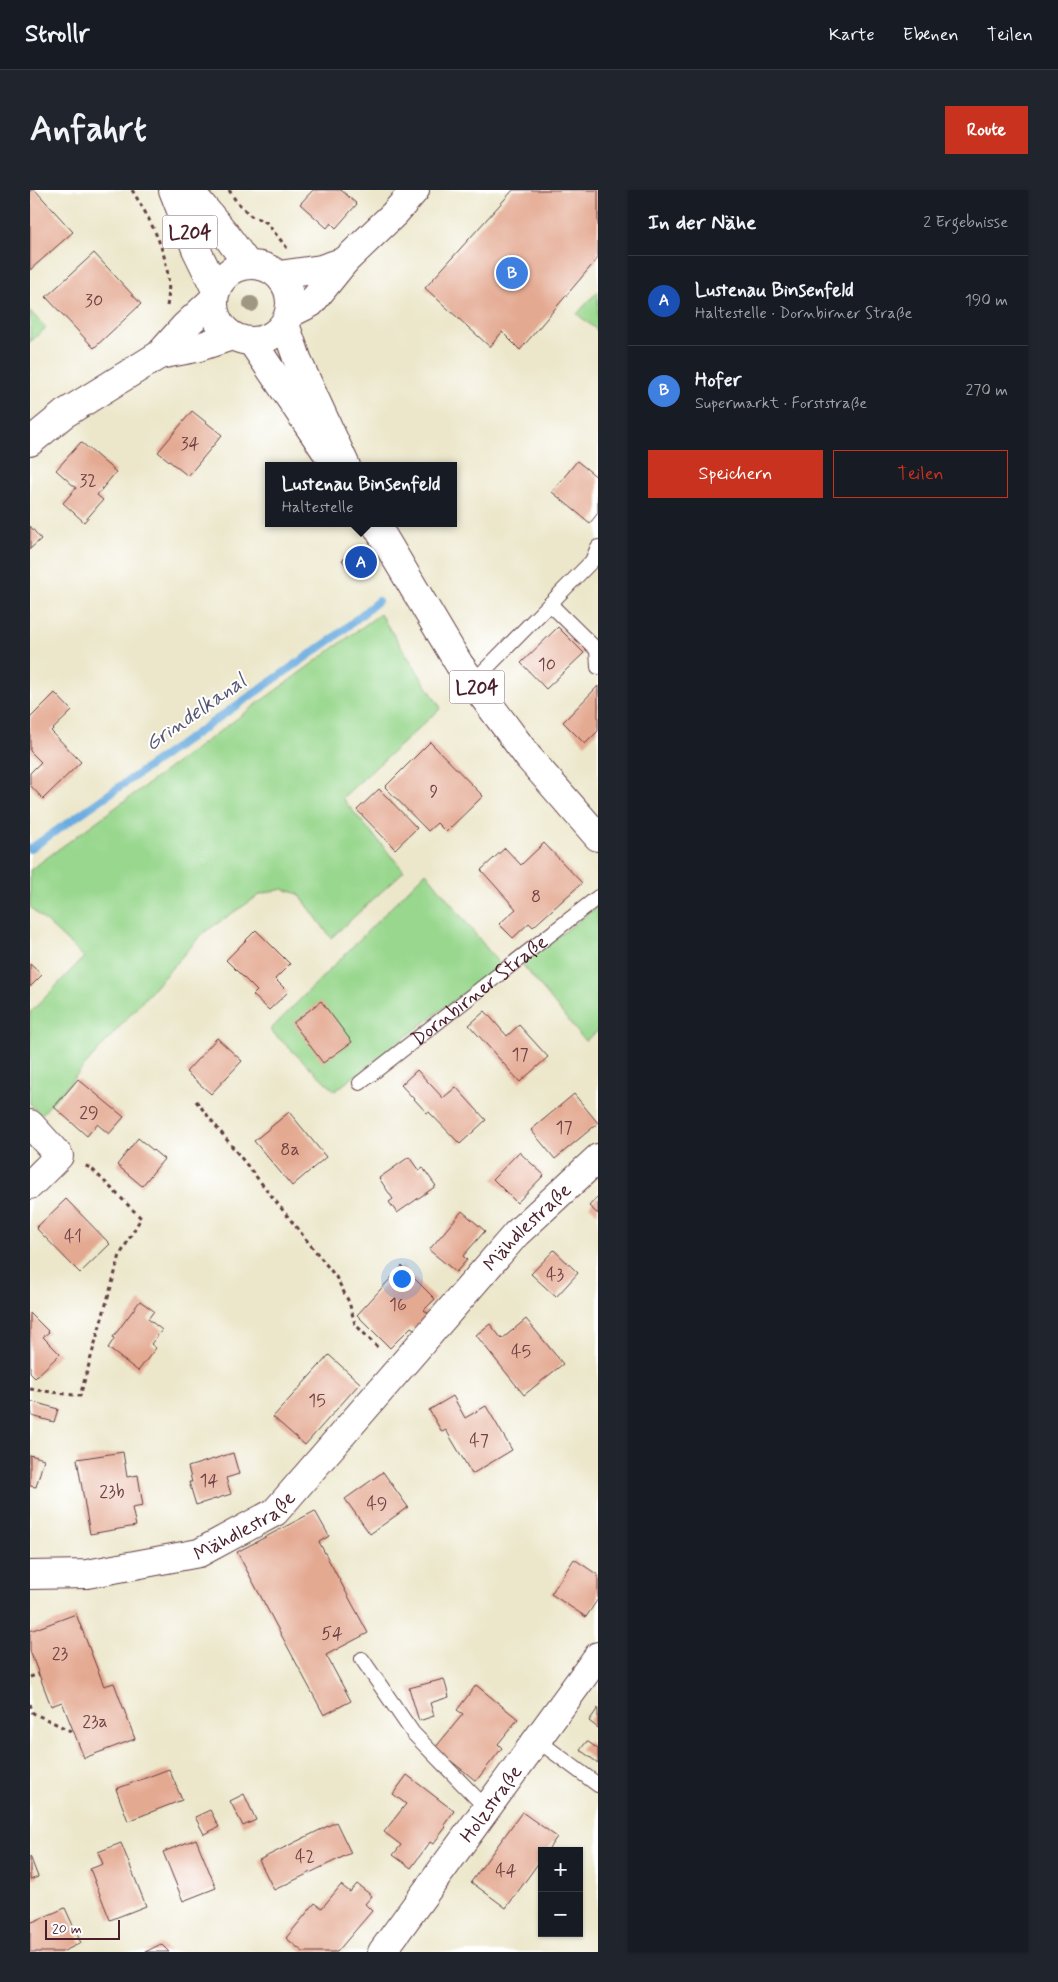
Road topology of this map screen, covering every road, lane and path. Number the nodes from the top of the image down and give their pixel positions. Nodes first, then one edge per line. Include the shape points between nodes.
1 (132, 190) edge
2 (173, 190) edge
3 (190, 190) edge
4 (229, 190) edge
5 (415, 190) edge
6 (345, 261) junction
7 (285, 264) junction
8 (248, 265) junction
9 (215, 294) junction
10 (166, 308) dead end
11 (287, 319) junction
12 (242, 339) junction
13 (159, 355) junction
14 (30, 442) edge
15 (333, 462) edge
16 (344, 462) edge
17 (377, 527) edge
18 (598, 547) edge
19 (550, 604) junction
20 (598, 667) edge
21 (473, 682) junction
22 (598, 837) edge
23 (598, 897) edge
24 (360, 1084) dead end
25 (196, 1101) dead end
26 (30, 1124) edge
27 (59, 1156) junction
28 (598, 1158) edge
29 (30, 1186) edge
30 (399, 1369) junction
31 (30, 1389) edge
32 (30, 1575) edge
33 (598, 1656) edge
34 (362, 1659) dead end
35 (38, 1674) dead end
36 (30, 1677) edge
37 (30, 1704) edge
38 (73, 1732) dead end
39 (537, 1740) junction
40 (598, 1785) edge
41 (487, 1809) junction
42 (382, 1952) edge

1 - 10 path via 150,218 159,240 169,292
2 - 9 street, L204
3 - 8 street, L204
4 - 7 path via 251,216 266,222
5 - 6 street
6 - 7 street via 322,269
6 - 11 street via 311,303
7 - 8 street
7 - 11 street via 289,294
8 - 9 street, L204 via 234,269 223,278
9 - 12 street, L204 via 215,314 221,326
9 - 13 street
11 - 12 street via 276,333 265,340
11 - 16 street via 299,364
12 - 13 street
12 - 15 street, L204
13 - 14 street via 64,414
17 - 21 street, L204
18 - 19 lane via 592,561
19 - 20 lane via 597,650
19 - 21 lane
21 - 22 street, L204 via 529,758
23 - 24 lane, Dornbirner Straße
25 - 30 path via 336,1277 349,1302 355,1324
26 - 27 street
27 - 29 street
27 - 31 path via 91,1168 141,1218 120,1255 80,1396
28 - 30 street, Mähdlestraße via 516,1234
30 - 32 street, Mähdlestraße via 274,1512 199,1553 88,1574
33 - 39 street, Holzstraße
34 - 41 lane via 413,1733
35 - 36 path
37 - 38 path via 33,1713
39 - 40 lane
39 - 41 street, Holzstraße
41 - 42 street, Holzstraße

